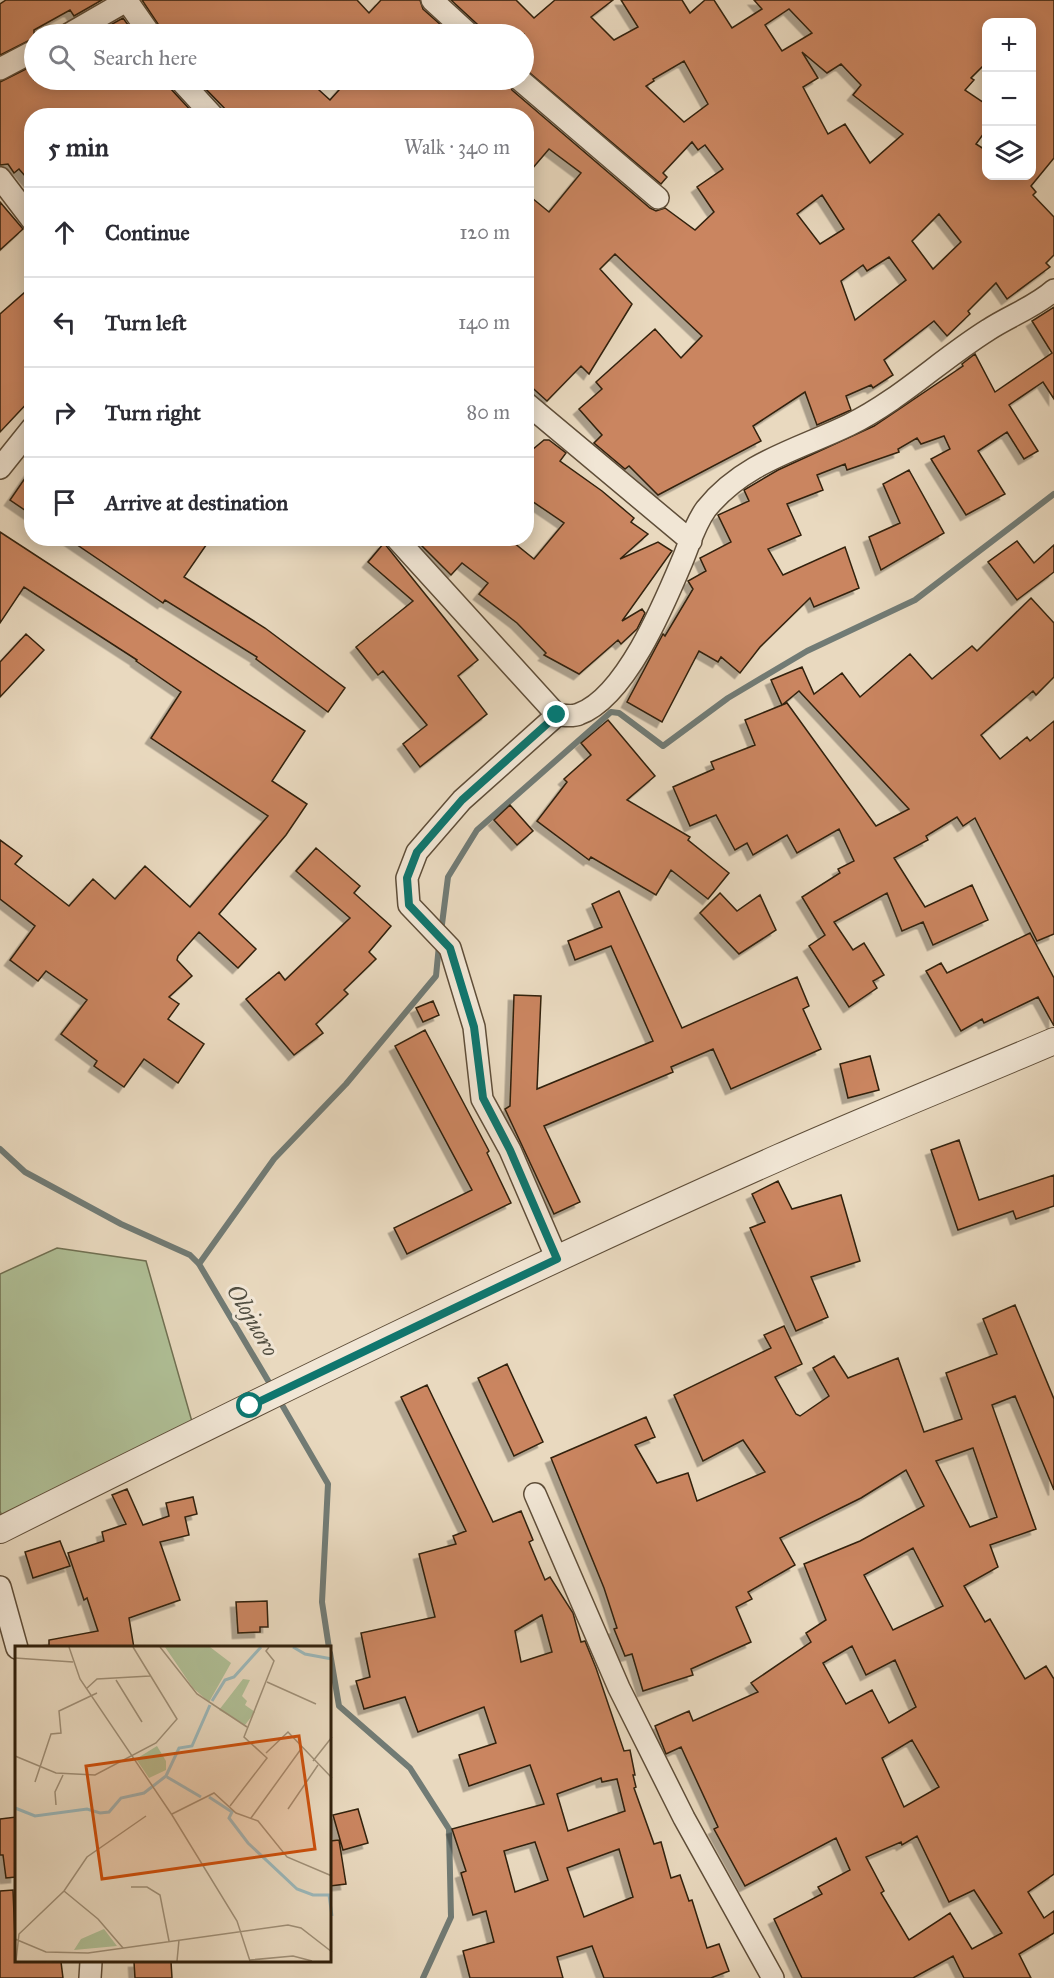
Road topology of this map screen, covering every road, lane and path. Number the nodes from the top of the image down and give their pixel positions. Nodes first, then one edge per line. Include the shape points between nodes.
1 (127, 0) edge
2 (432, 0) edge
3 (86, 24) edge
4 (143, 24) edge
5 (458, 24) edge
6 (24, 56) edge
7 (0, 69) edge
8 (189, 90) edge
9 (532, 90) edge
10 (206, 108) edge
11 (0, 178) edge
12 (658, 198) dead end
13 (24, 210) edge
14 (1054, 290) edge
15 (534, 409) edge
16 (24, 438) edge
17 (0, 468) edge
18 (691, 541) junction
19 (403, 546) edge
20 (557, 715) junction
21 (1054, 1041) edge
22 (557, 1259) junction
23 (535, 1494) dead end
24 (0, 1530) edge
25 (0, 1587) edge
26 (16, 1646) edge
27 (91, 1963) edge
28 (90, 1978) edge
29 (773, 1978) edge

1 - 3 street
1 - 4 street
2 - 5 street
6 - 7 street
8 - 10 street
9 - 12 street
11 - 13 street
14 - 18 street via 986,330 915,385 851,424 756,465 706,510
15 - 18 street
16 - 17 street
18 - 20 street via 656,624 625,673 598,702 578,715
19 - 20 street
20 - 22 street via 462,800 417,852 407,878 409,905 450,948 474,1027 483,1098
21 - 22 street via 781,1156
22 - 24 street via 279,1390
23 - 29 street via 619,1688 684,1818
25 - 26 street
27 - 28 street

